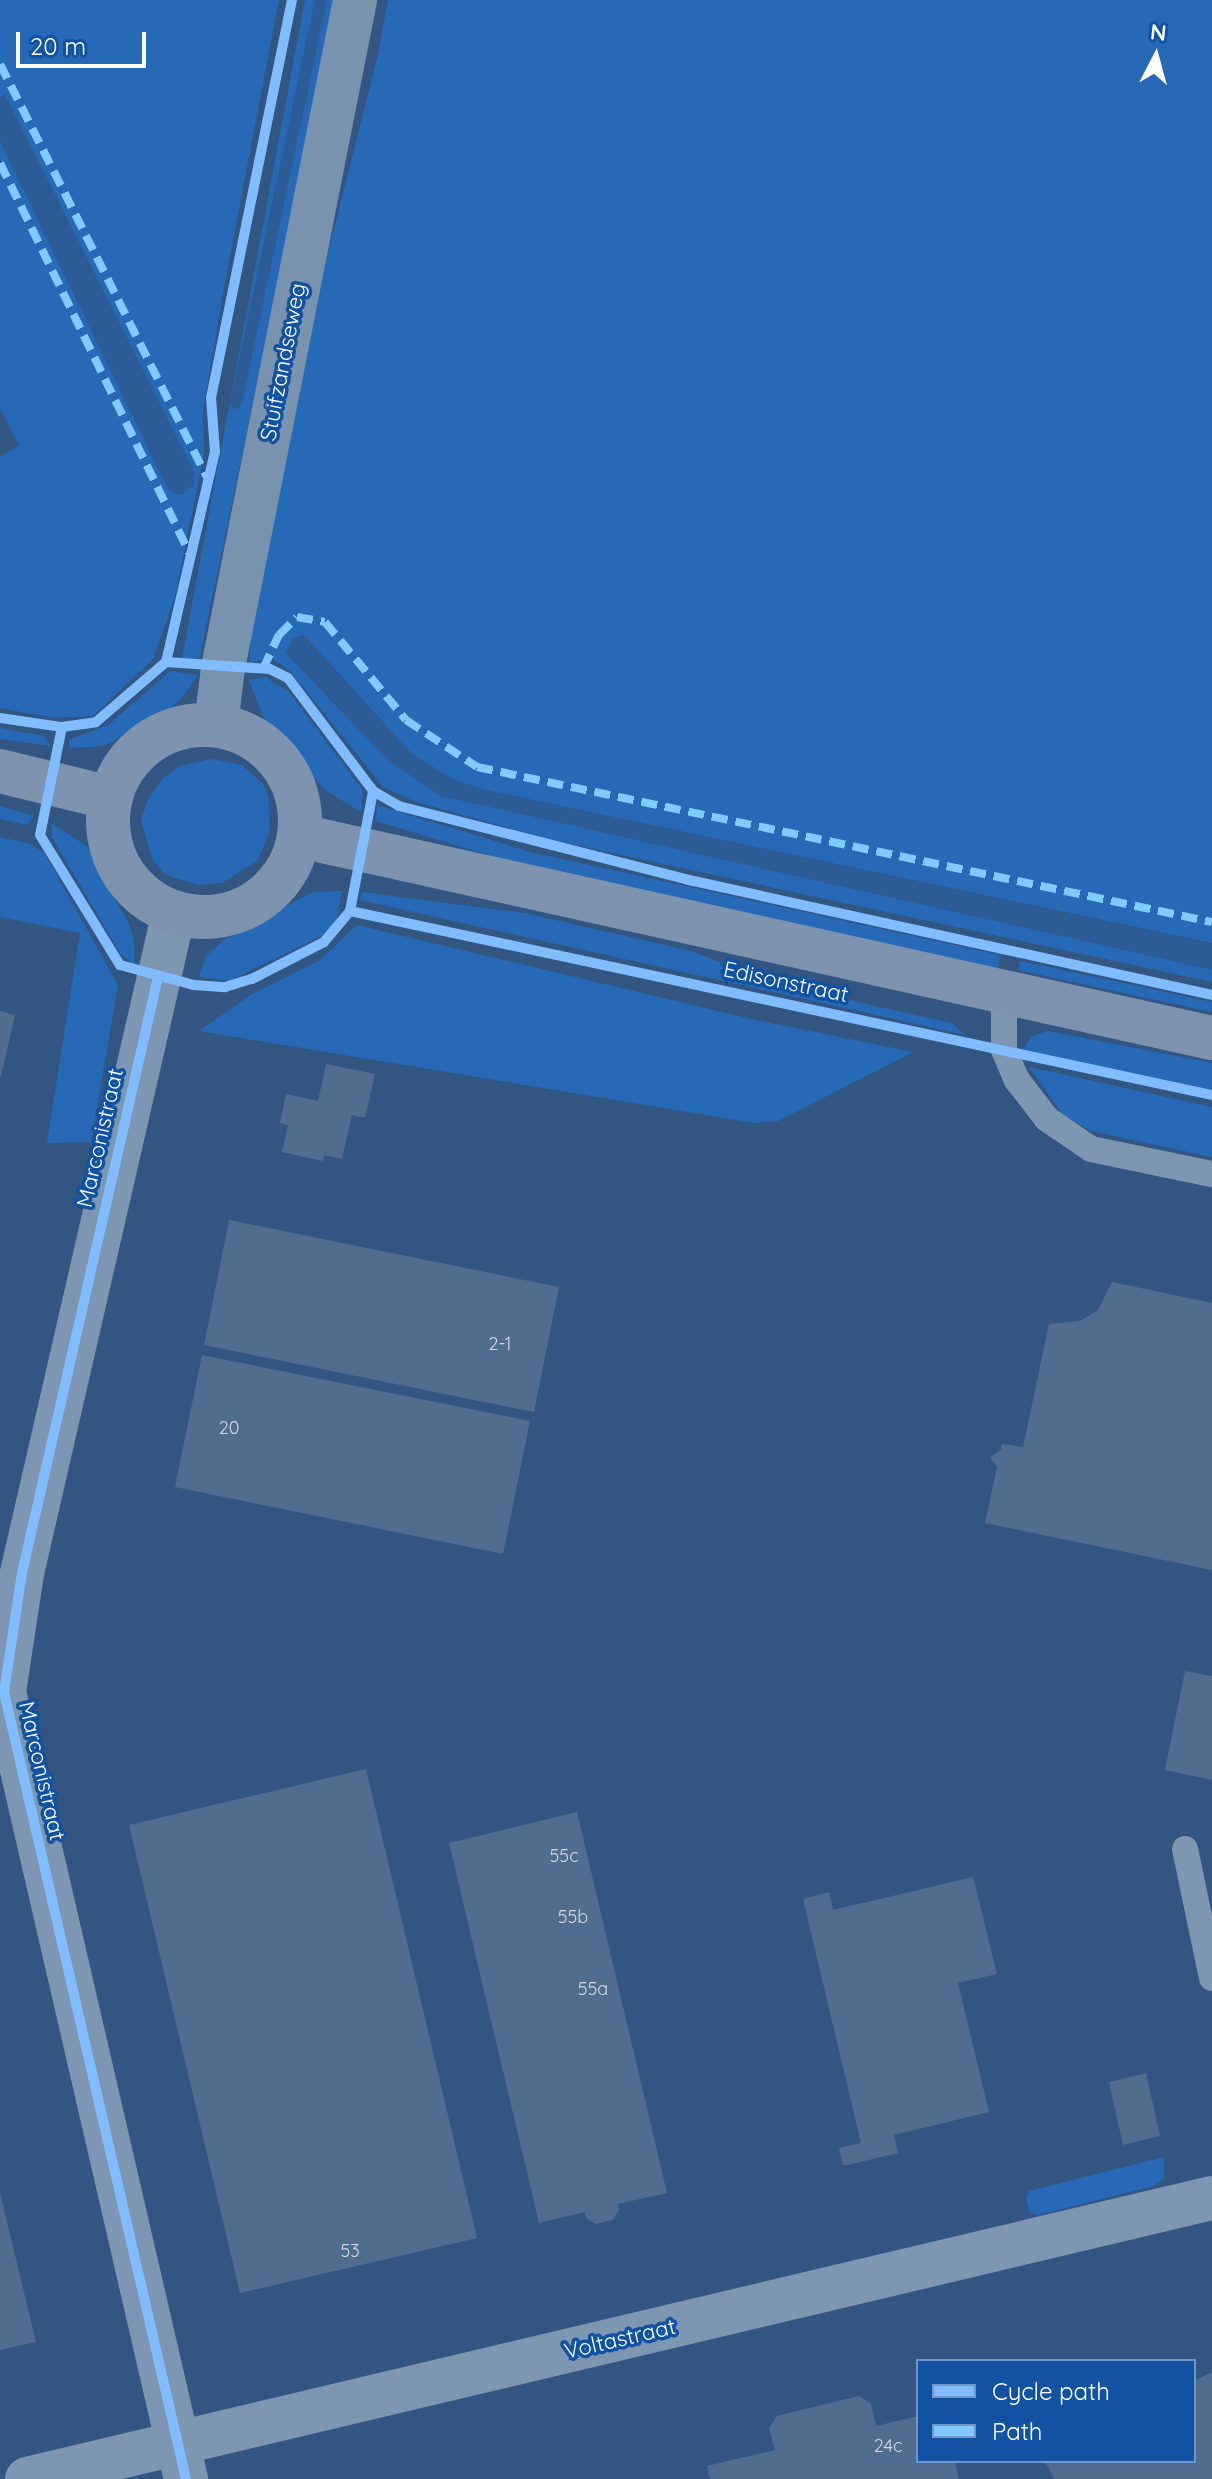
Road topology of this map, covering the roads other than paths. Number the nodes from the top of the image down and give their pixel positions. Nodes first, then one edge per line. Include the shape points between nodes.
1 (355, 0) edge
2 (216, 725) junction
3 (0, 771) edge
4 (111, 798) junction
5 (300, 836) junction
6 (174, 912) junction
7 (1004, 994) junction
8 (1212, 1038) edge
9 (1212, 1174) edge
10 (11, 1571) edge
11 (1185, 1849) dead end
12 (1212, 1978) edge
13 (1212, 2198) edge
14 (182, 2462) edge
15 (27, 2479) edge

1 - 2 street, Stuifzandseweg
2 - 4 main road via 192,725 150,742 119,776
2 - 5 main road via 246,734 271,752 289,776 300,805
3 - 4 main road
4 - 6 main road via 108,826 127,879 148,900
5 - 6 main road via 276,885 255,903 229,915
5 - 7 main road, Edisonstraat
6 - 10 street, Marconistraat
7 - 8 main road, Edisonstraat
7 - 9 lane via 1004,1050 1017,1080 1047,1119 1091,1149
10 - 14 street, Marconistraat via 4,1692
11 - 12 lane
13 - 14 street, Voltastraat
14 - 15 street, Voltastraat

